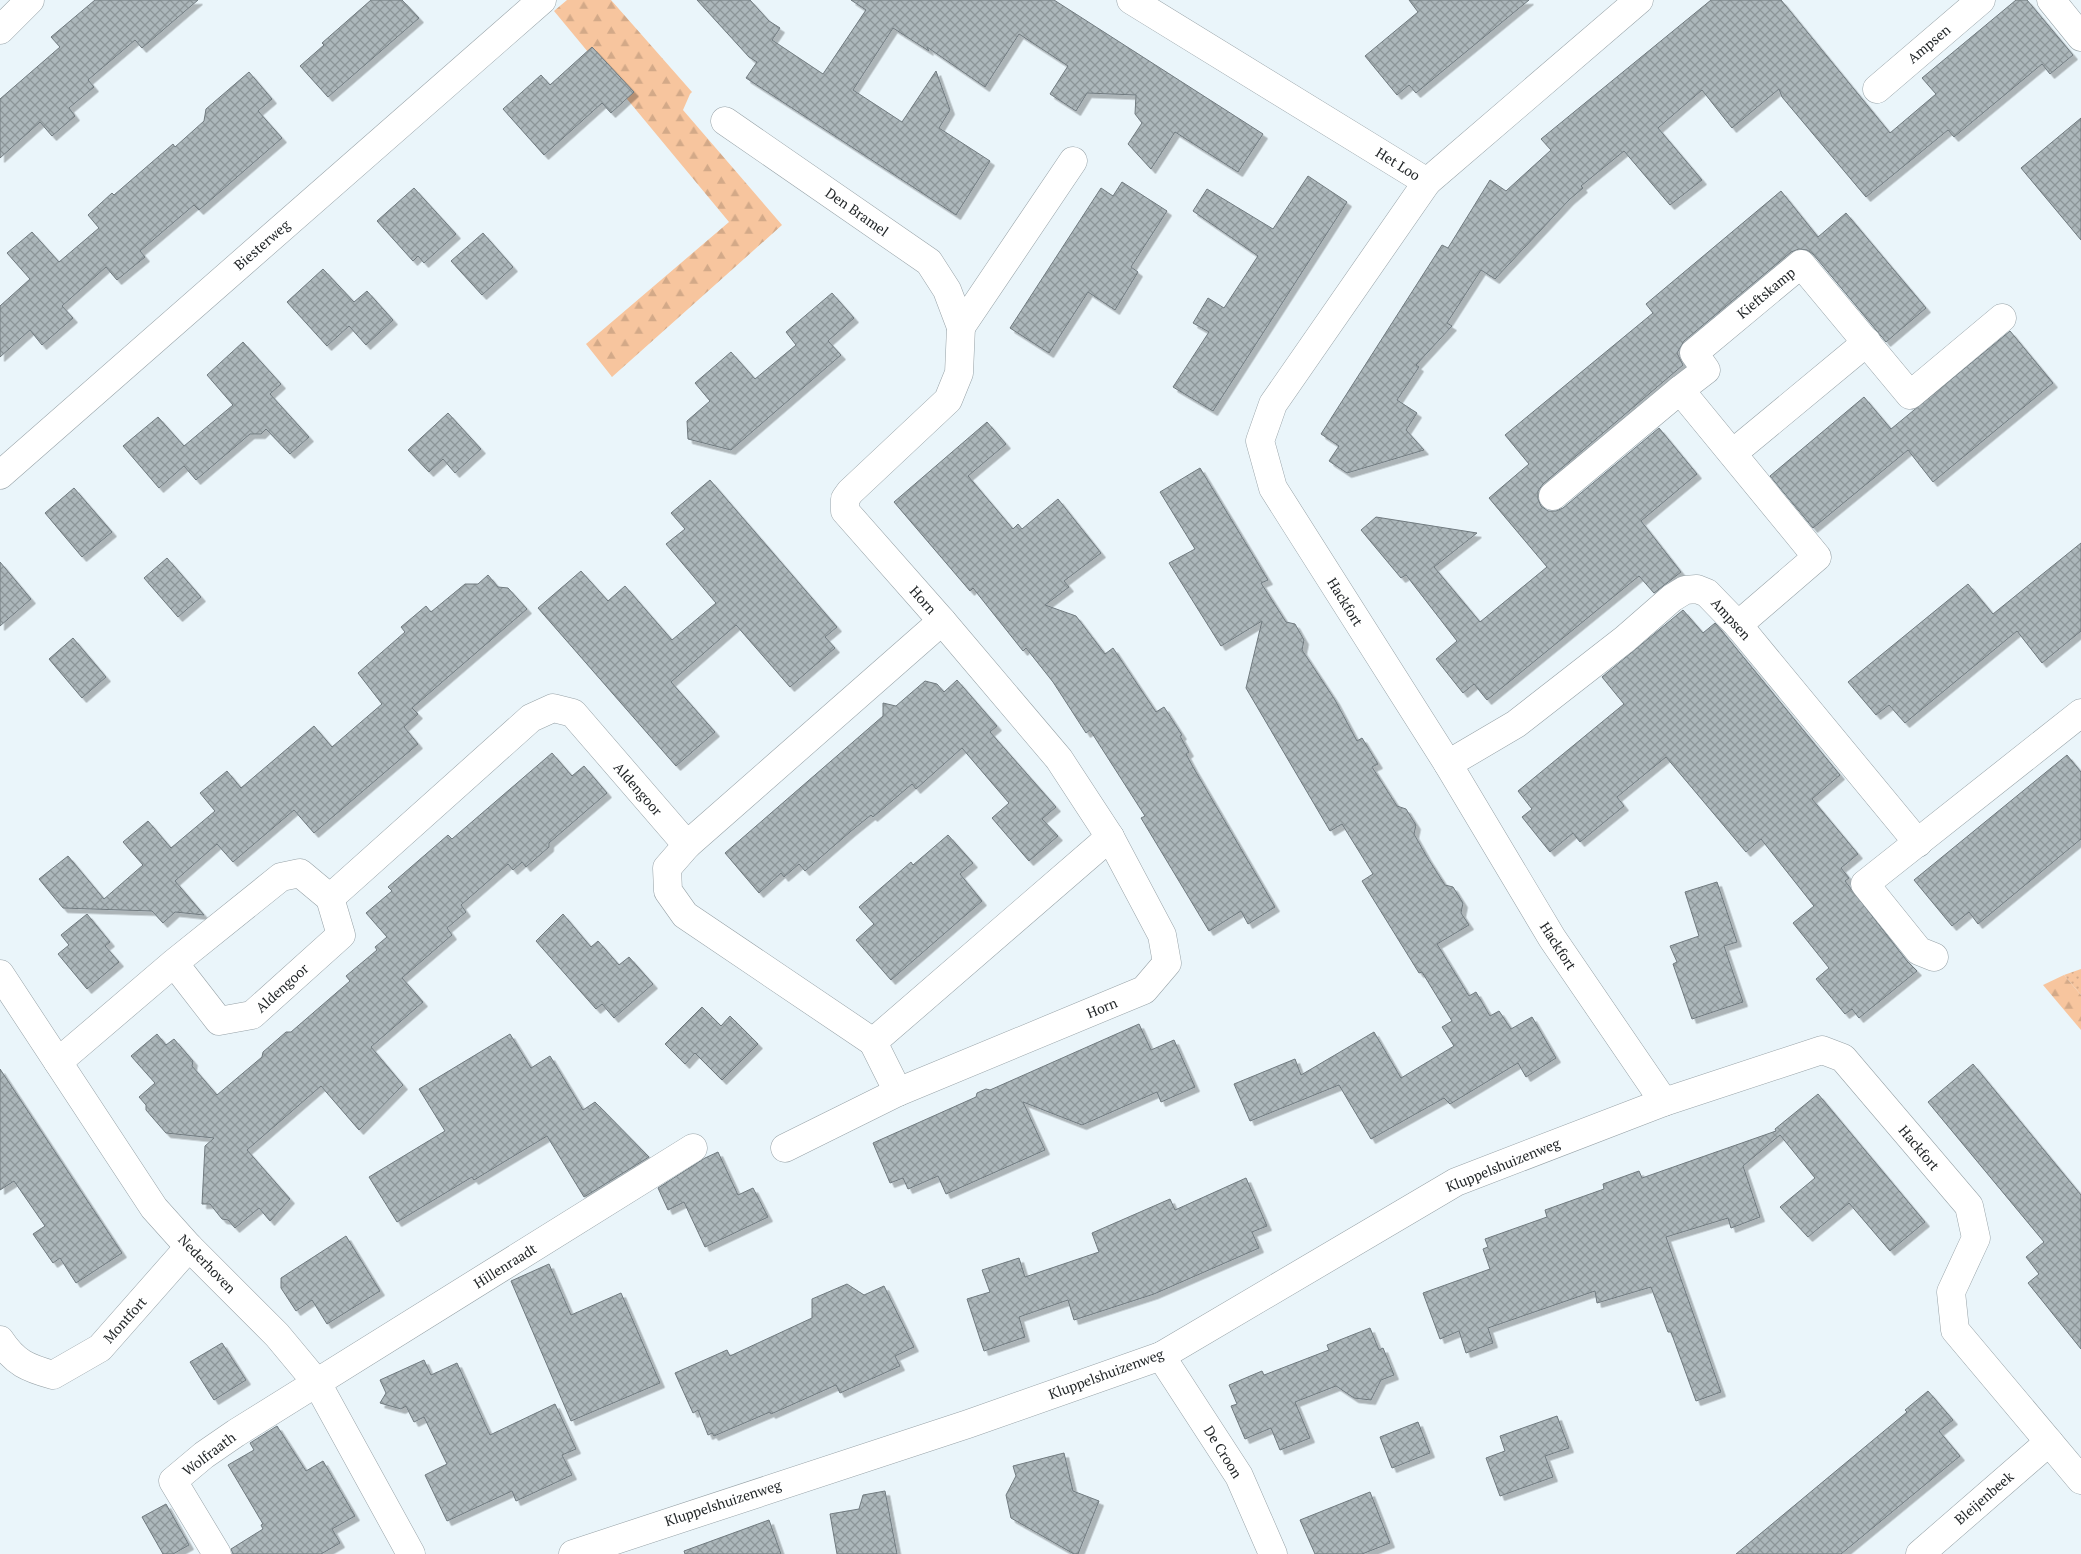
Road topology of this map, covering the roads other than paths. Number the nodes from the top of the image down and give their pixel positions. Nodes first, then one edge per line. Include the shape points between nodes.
1 (30, 0) edge
2 (1639, 0) edge
3 (1981, 0) edge
4 (1136, 1) edge
5 (2060, 3) edge
6 (526, 5) edge
7 (0, 30) edge
8 (2081, 37) edge
9 (1877, 89) dead end
10 (725, 121) dead end
11 (1073, 161) dead end
12 (1427, 182) junction
13 (2002, 318) dead end
14 (961, 327) junction
15 (1867, 342) junction
16 (959, 373) joint
17 (1680, 390) junction
18 (1733, 453) junction
19 (0, 475) edge
20 (1554, 496) dead end
21 (942, 621) junction
22 (1738, 625) junction
23 (2081, 713) edge
24 (1448, 764) junction
25 (1110, 837) junction
26 (1918, 843) junction
27 (687, 845) junction
28 (330, 898) junction
29 (1934, 957) dead end
30 (174, 963) junction
31 (0, 974) edge
32 (873, 1042) junction
33 (58, 1062) junction
34 (898, 1092) junction
35 (1664, 1102) junction
36 (693, 1148) dead end
37 (784, 1148) dead end
38 (189, 1247) junction
39 (0, 1340) edge
40 (1161, 1356) junction
41 (317, 1383) junction
42 (2049, 1442) junction
43 (2081, 1480) edge
44 (216, 1554) edge
45 (412, 1554) edge
46 (573, 1554) edge
47 (1274, 1554) edge
48 (1920, 1554) edge

1 - 7 street
2 - 12 street, Het Loo
3 - 9 street, Ampsen
4 - 12 street, Het Loo
5 - 8 street
6 - 19 street, Biesterweg
10 - 14 street, Den Bramel via 929,262 947,290
11 - 14 street
12 - 24 street, Hackfort via 1273,404 1260,441 1273,488
13 - 15 street, Kieftskamp via 1910,395
14 - 16 street, Den Bramel
15 - 17 street, Kieftskamp via 1801,264 1694,353 1706,370
15 - 18 street
16 - 21 street, Horn via 948,400 845,500 845,511
17 - 18 street
17 - 20 street, Kieftskamp
18 - 22 street via 1817,557
21 - 25 street, Horn via 1059,759
21 - 27 street
22 - 24 street, Ampsen via 1707,593 1685,590 1516,724
22 - 26 street, Ampsen
23 - 26 street
24 - 35 street, Hackfort via 1552,938
25 - 32 street
25 - 34 street, Horn via 1162,935 1167,963 1144,990
26 - 29 street via 1866,884 1919,951
27 - 28 street, Aldengoor via 573,713 553,708 531,718
27 - 32 street via 668,868 668,892 685,915
28 - 30 street via 300,873 281,877
28 - 30 street, Aldengoor via 341,935 252,1015 219,1021
30 - 33 street
31 - 33 street, Nederhoven
32 - 34 street
33 - 38 street, Nederhoven via 154,1208
34 - 37 street, Horn
35 - 40 street, Kluppelshuizenweg via 1456,1182
35 - 42 street, Hackfort via 1822,1050 1843,1058 1969,1206 1976,1238 1951,1292 1955,1330
36 - 41 street, Hillenraadt
38 - 39 street, Montfort via 100,1348 54,1376 30,1369 8,1353
38 - 41 street, Nederhoven via 277,1335
40 - 46 street, Kluppelshuizenweg via 968,1424
40 - 47 street, De Croon via 1239,1476
41 - 44 street, Wolfraath via 220,1444 174,1481
41 - 45 street, Nederhoven
42 - 43 street, Hackfort
42 - 48 street, Bleijenbeek

